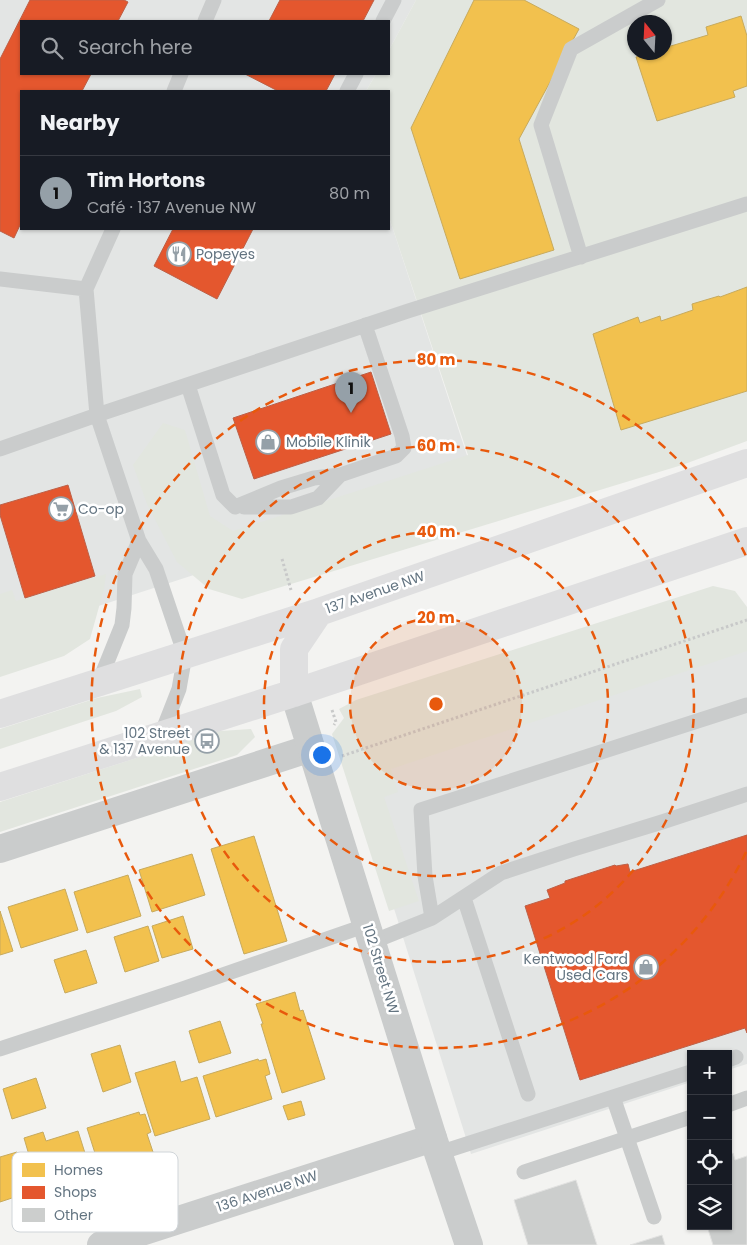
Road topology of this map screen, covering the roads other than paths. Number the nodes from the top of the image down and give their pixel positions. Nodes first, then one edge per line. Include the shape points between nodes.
1 (214, 0) edge
2 (394, 0) edge
3 (658, 0) edge
4 (205, 20) edge
5 (384, 20) edge
6 (182, 75) edge
7 (355, 75) edge
8 (174, 90) edge
9 (348, 90) edge
10 (747, 204) edge
11 (113, 230) edge
12 (581, 256) junction
13 (0, 279) edge
14 (86, 289) junction
15 (366, 325) junction
16 (188, 384) junction
17 (97, 415) junction
18 (0, 450) edge
19 (747, 463) edge
20 (340, 475) junction
21 (235, 507) junction
22 (747, 540) edge
23 (139, 541) junction
24 (319, 612) junction
25 (185, 655) junction
26 (99, 682) junction
27 (294, 693) junction
28 (747, 705) edge
29 (0, 714) edge
30 (161, 735) junction
31 (311, 748) junction
32 (0, 787) edge
33 (747, 794) edge
34 (0, 849) edge
35 (464, 898) junction
36 (432, 918) junction
37 (370, 934) junction
38 (0, 1049) edge
39 (687, 1073) edge
40 (528, 1094) dead end
41 (613, 1097) junction
42 (747, 1098) edge
43 (732, 1103) edge
44 (687, 1118) edge
45 (627, 1138) junction
46 (436, 1145) junction
47 (524, 1172) dead end
48 (654, 1218) dead end
49 (178, 1222) edge
50 (145, 1232) edge
51 (101, 1245) edge
52 (469, 1245) edge

1 - 4 lane
2 - 5 lane
3 - 12 lane via 571,49 541,126
6 - 8 lane
7 - 9 lane
10 - 12 lane
11 - 14 lane
12 - 15 lane
13 - 14 lane
14 - 17 lane
15 - 16 lane
15 - 20 lane via 404,448 396,456
16 - 17 lane
16 - 21 lane via 223,495
17 - 18 lane
17 - 23 lane
19 - 24 main road, 137 Avenue NW
20 - 21 lane via 314,478 281,488
20 - 21 lane via 318,498 291,507
22 - 27 main road
23 - 25 lane via 156,569
23 - 26 lane via 125,574 122,625
24 - 25 main road, 137 Avenue NW
24 - 27 main road via 294,649
25 - 26 main road, 137 Avenue NW
25 - 30 lane via 179,689
26 - 29 main road, 137 Avenue NW
27 - 30 main road
27 - 31 street, 102 Street NW
28 - 36 lane via 421,810 425,876
30 - 32 main road
31 - 34 street
31 - 37 street, 102 Street NW
33 - 35 lane via 501,873
35 - 36 lane
35 - 40 lane
36 - 37 lane
37 - 38 lane via 200,983
37 - 46 street, 102 Street NW
39 - 41 lane
41 - 45 lane
41 - 46 lane
42 - 43 lane
44 - 45 lane
45 - 47 lane
45 - 48 lane
46 - 49 street, 136 Avenue NW
46 - 52 street, 102 Street NW
50 - 51 street, 136 Avenue NW

